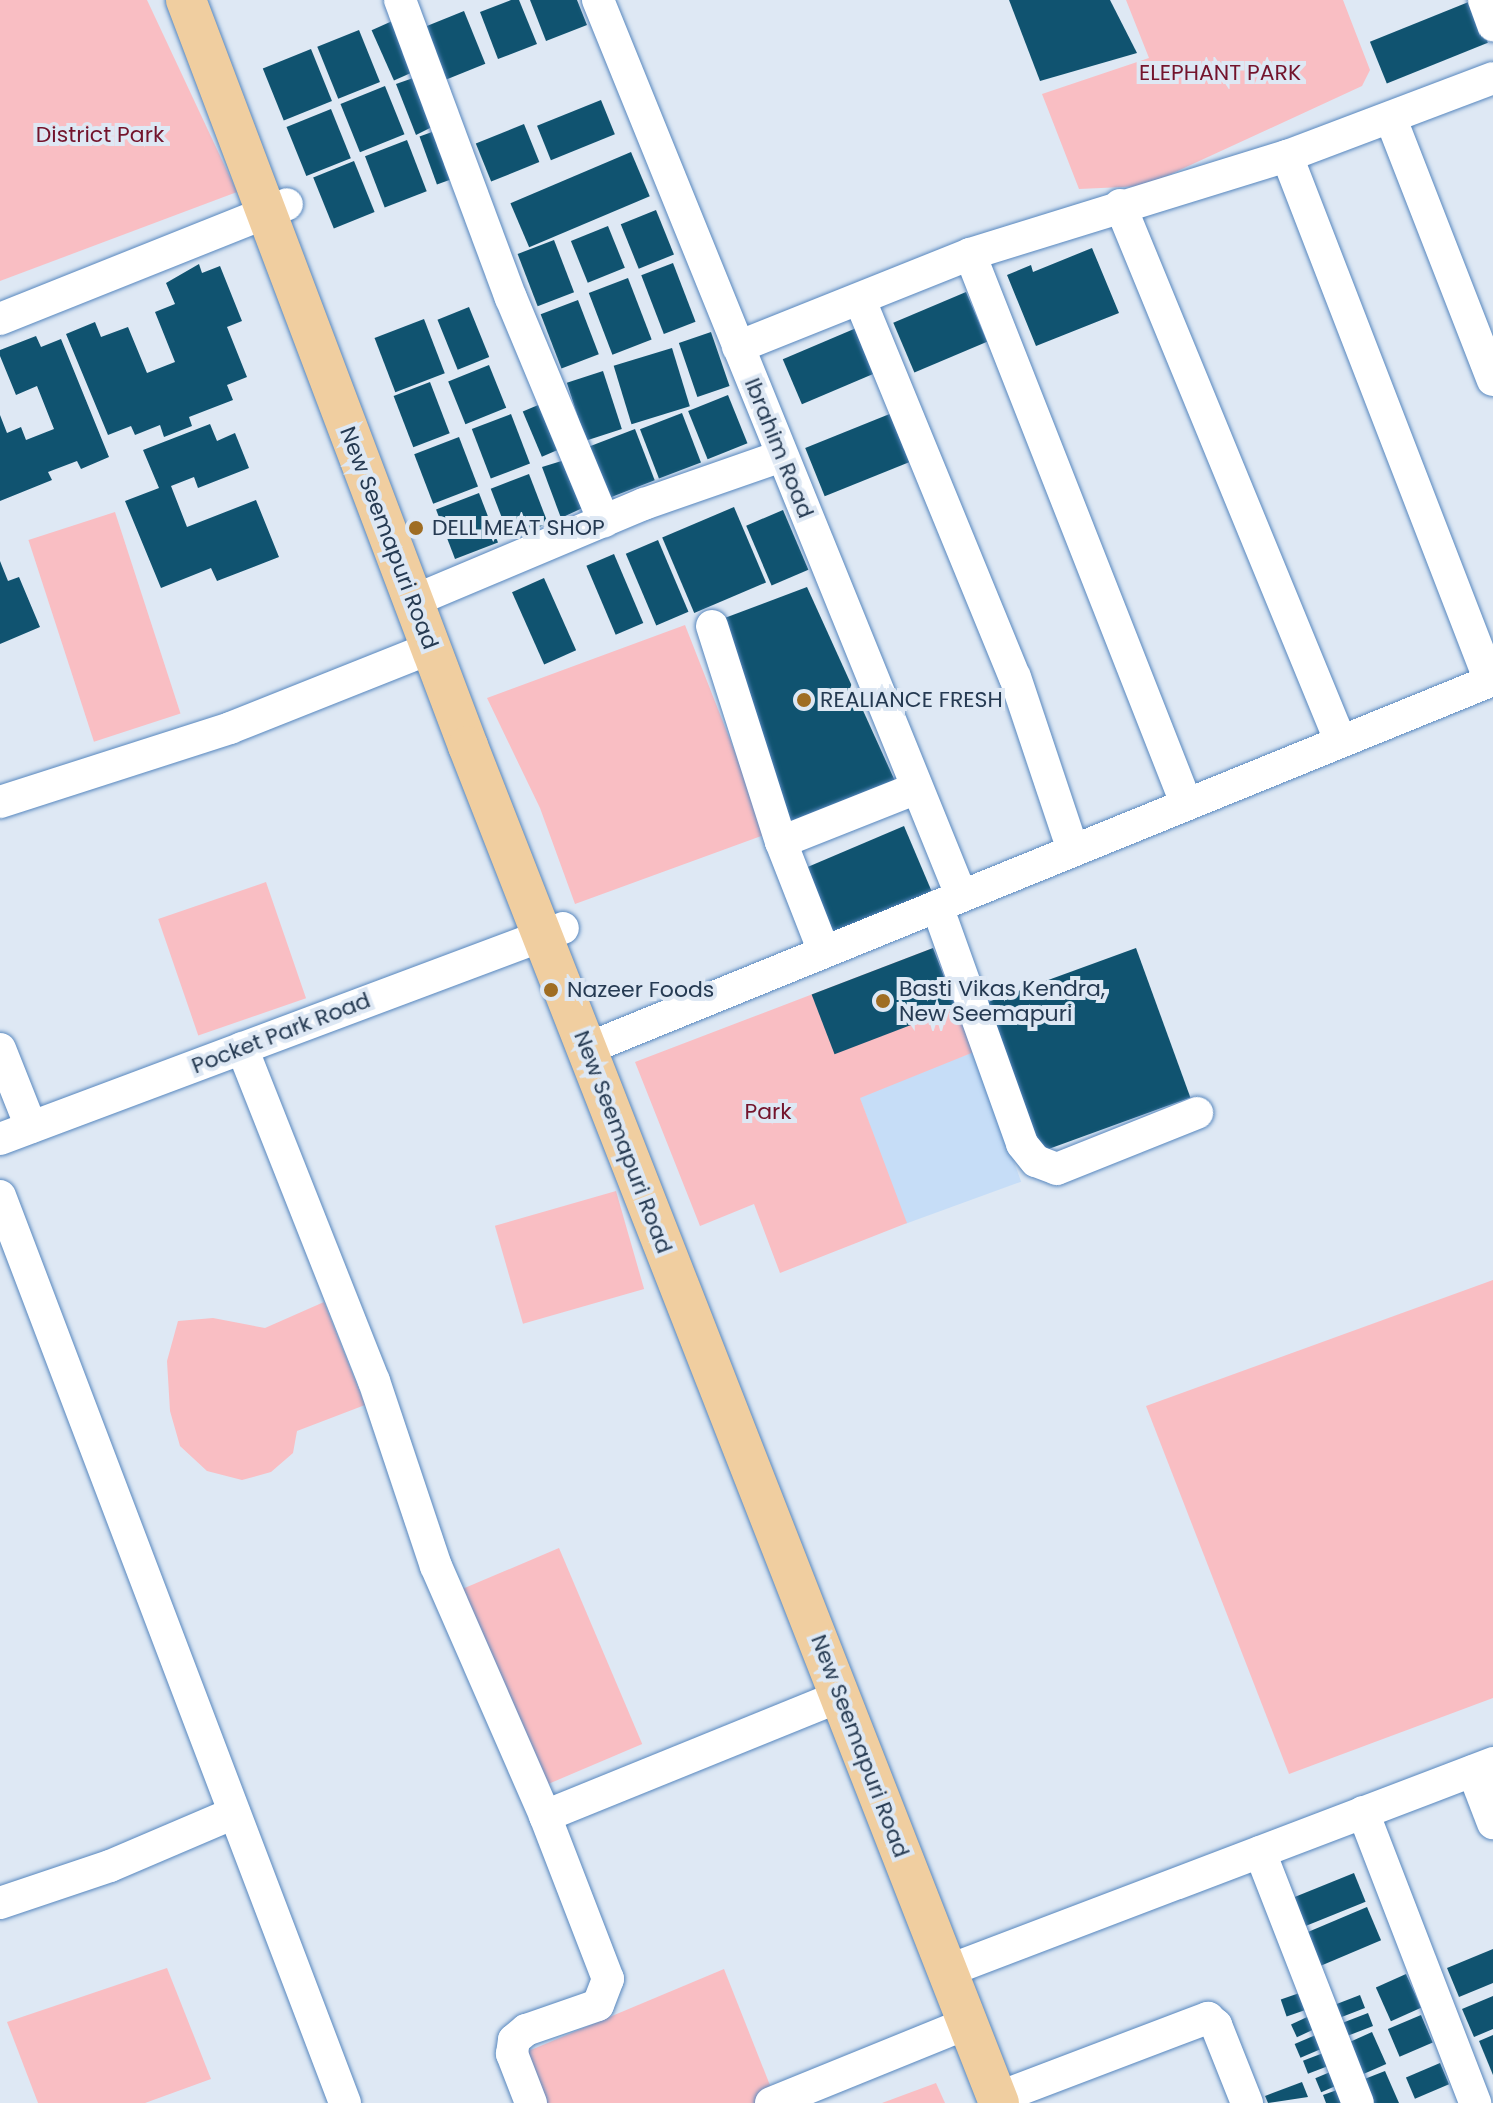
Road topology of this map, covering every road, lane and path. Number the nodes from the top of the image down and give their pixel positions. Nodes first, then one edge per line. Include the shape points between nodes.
1 (186, 0) edge
2 (213, 0) edge
3 (400, 0) edge
4 (598, 0) edge
5 (1484, 0) edge
6 (1493, 25) edge
7 (1493, 78) edge
8 (1391, 119) junction
9 (1287, 156) junction
10 (1120, 205) junction
11 (276, 208) junction
12 (970, 254) junction
13 (860, 300) junction
14 (0, 319) edge
15 (738, 347) junction
16 (1493, 380) edge
17 (782, 456) junction
18 (604, 521) junction
19 (422, 597) junction
20 (712, 626) dead end
21 (431, 648) junction
22 (1491, 680) edge
23 (1340, 740) junction
24 (917, 788) junction
25 (0, 802) edge
26 (1186, 803) junction
27 (781, 842) junction
28 (1073, 850) junction
29 (949, 900) junction
30 (552, 931) junction
31 (824, 952) junction
32 (606, 1041) junction
33 (242, 1048) junction
34 (0, 1049) edge
35 (1197, 1113) dead end
36 (31, 1127) junction
37 (0, 1139) edge
38 (0, 1196) edge
39 (840, 1696) junction
40 (1483, 1767) edge
41 (1363, 1812) junction
42 (234, 1813) junction
43 (545, 1816) junction
44 (1493, 1823) edge
45 (1260, 1852) junction
46 (0, 1903) edge
47 (953, 1968) junction
48 (968, 2023) junction
49 (1006, 2099) edge
50 (345, 2103) edge
51 (531, 2103) edge
52 (771, 2103) edge
53 (1247, 2103) edge
54 (1358, 2103) edge
55 (1475, 2103) edge

1 - 11 main road, New Seemapuri Road
2 - 11 main road, New Seemapuri Road
3 - 18 street via 511,298
4 - 15 street, Ibrahim Road
5 - 6 street
7 - 8 street
8 - 9 street
8 - 16 street
9 - 10 street
9 - 22 street
10 - 12 street
10 - 23 street
11 - 14 street
11 - 19 main road, New Seemapuri Road
12 - 13 street
12 - 26 street
13 - 15 street
13 - 28 street via 1015,677
15 - 17 street, Ibrahim Road
17 - 18 street
17 - 24 street, Ibrahim Road
18 - 19 street
19 - 21 main road, New Seemapuri Road
19 - 30 main road, New Seemapuri Road
20 - 27 street
21 - 25 street via 230,728
21 - 30 main road, New Seemapuri Road
22 - 23 street
23 - 26 street
24 - 27 street
24 - 29 street, Ibrahim Road
26 - 28 street
27 - 31 street
28 - 29 street
29 - 31 street
29 - 35 street, Ibrahim Road via 1022,1144 1036,1161 1057,1169
30 - 32 main road, New Seemapuri Road
30 - 33 street, Pocket Park Road
30 - 39 main road, New Seemapuri Road
31 - 32 street
32 - 47 main road, New Seemapuri Road
33 - 36 street, Pocket Park Road
33 - 43 street via 374,1381 436,1566
34 - 36 street
36 - 37 street, Pocket Park Road
38 - 42 street
39 - 43 street
39 - 47 main road, New Seemapuri Road
40 - 41 street
40 - 44 street
41 - 45 street
41 - 55 street
42 - 46 street via 110,1866
42 - 50 street
43 - 51 street via 608,1979 598,2005 526,2030 514,2040 512,2054
45 - 47 street
45 - 54 street
47 - 48 main road, New Seemapuri Road
47 - 49 main road, New Seemapuri Road
48 - 49 main road, New Seemapuri Road
48 - 52 street
49 - 53 street via 1208,2018 1216,2025

